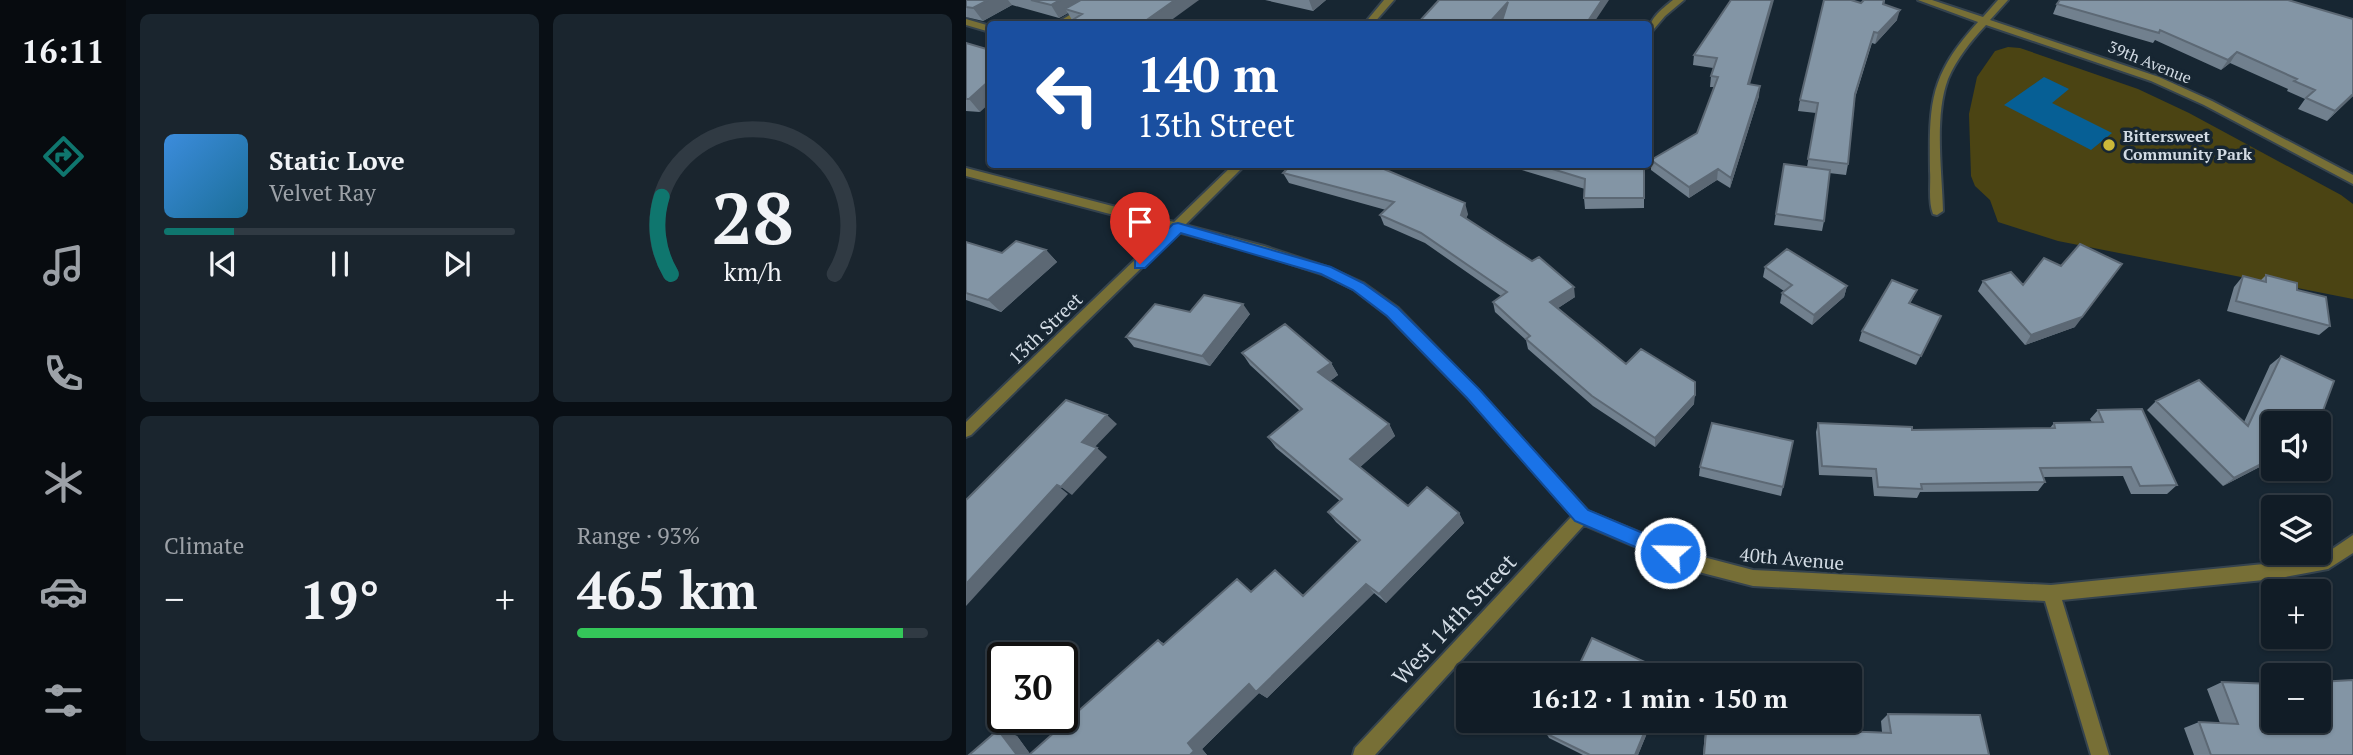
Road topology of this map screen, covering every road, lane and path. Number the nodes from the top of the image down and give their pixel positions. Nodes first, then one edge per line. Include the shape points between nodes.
1 (1100, 0) edge
2 (1389, 0) edge
3 (1679, 0) edge
4 (1923, 0) edge
5 (2003, 0) edge
6 (1986, 20) junction
7 (1065, 21) edge
8 (1371, 21) edge
9 (966, 22) edge
10 (987, 28) edge
11 (1652, 28) edge
12 (1237, 168) edge
13 (966, 172) edge
14 (2353, 180) edge
15 (1937, 211) dead end
16 (1178, 228) junction
17 (966, 431) edge
18 (1582, 516) junction
19 (2353, 544) edge
20 (2051, 593) junction
21 (1362, 755) edge
22 (2100, 755) edge

1 - 7 street
2 - 8 street
3 - 11 street
4 - 6 street, 39th Avenue
5 - 6 street
6 - 14 street, 39th Avenue via 2155,79
6 - 15 street via 1941,83
9 - 10 street
12 - 16 street, 13th Street
13 - 16 street, 40th Avenue
16 - 17 street, 13th Street
16 - 18 street, 40th Avenue via 1326,271 1358,286 1393,312 1473,394
18 - 20 street, 40th Avenue via 1691,562 1753,578
18 - 21 street, West 14th Street
19 - 20 street, 40th Avenue via 2328,561 2274,571
20 - 22 street

